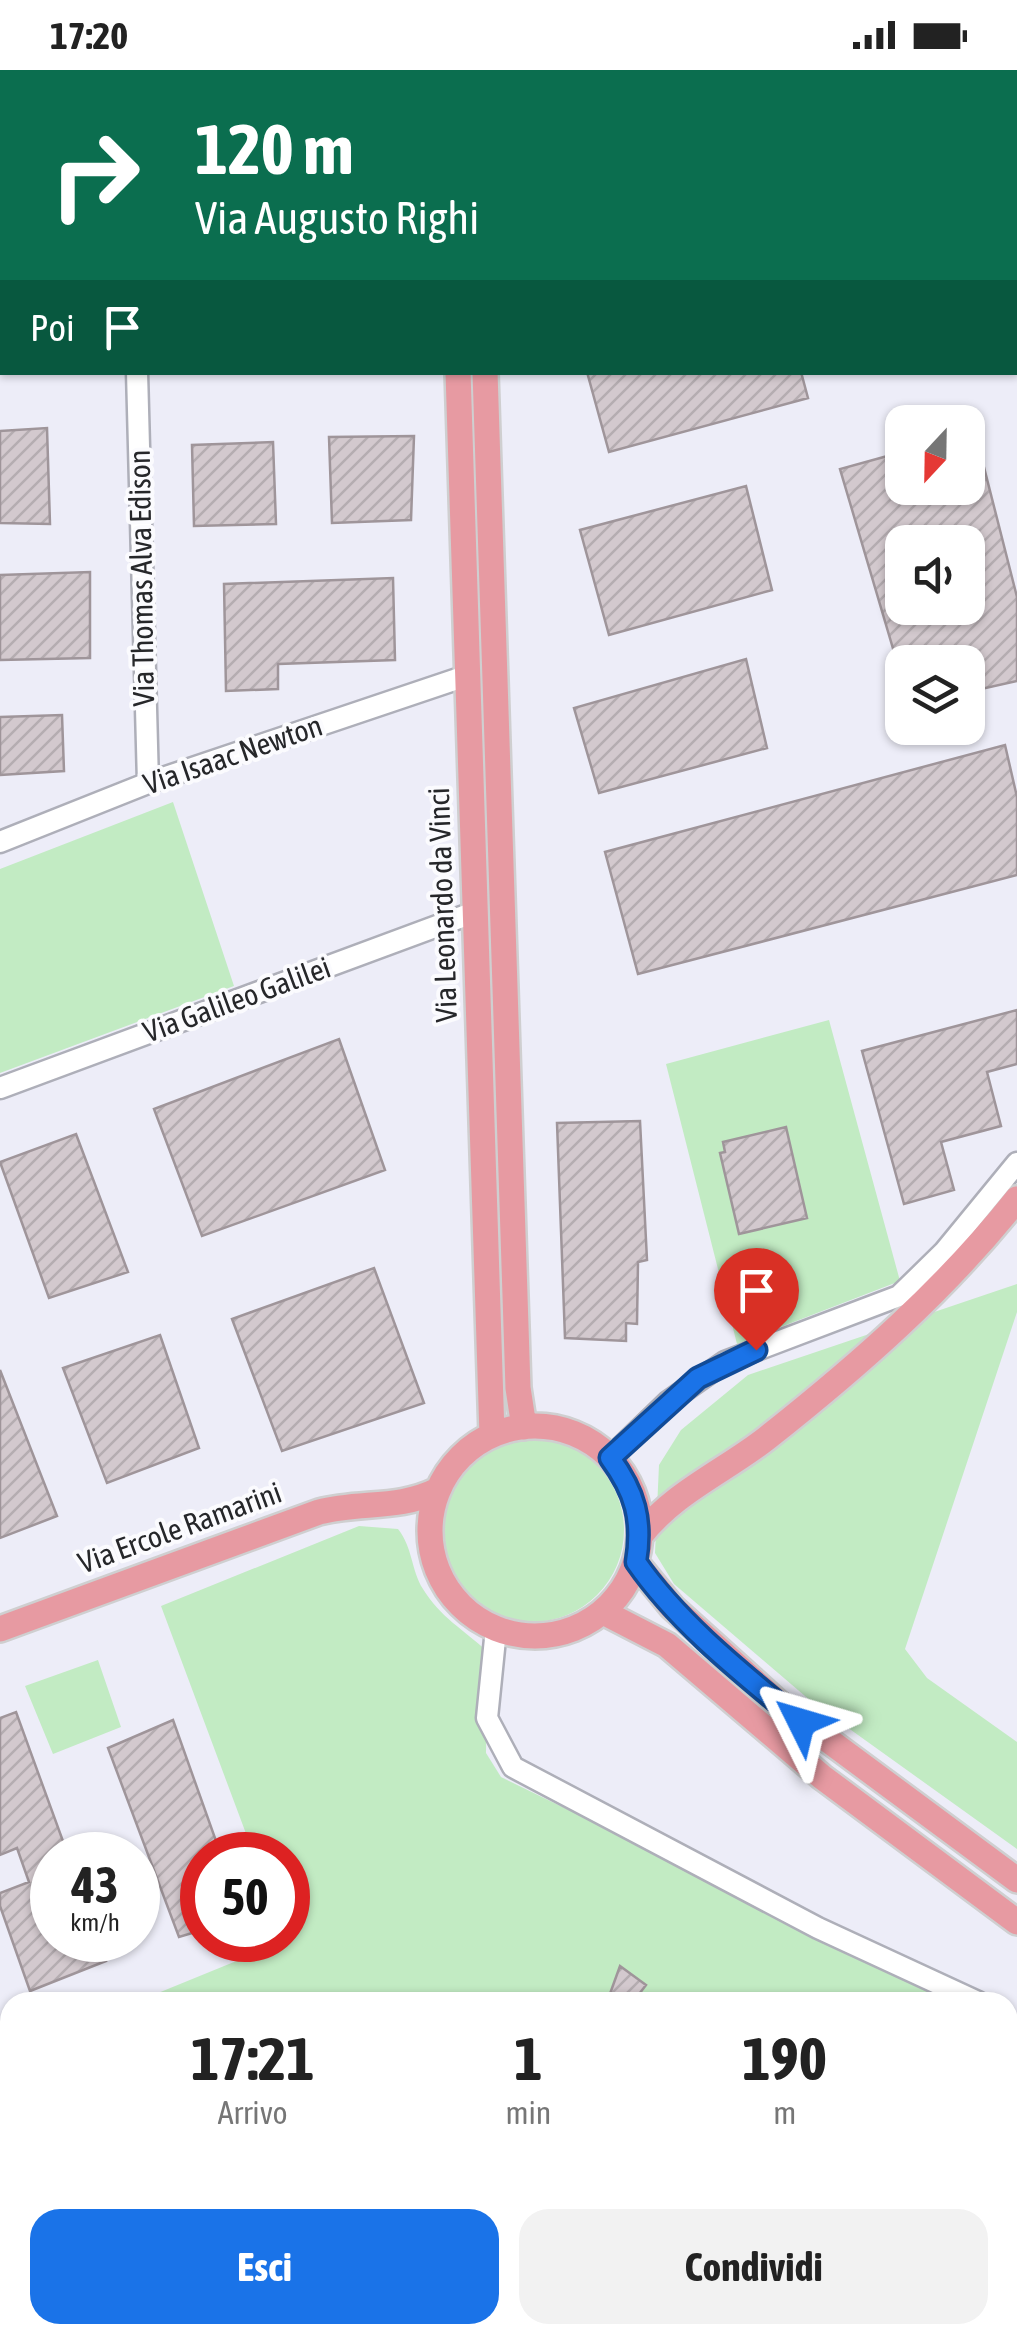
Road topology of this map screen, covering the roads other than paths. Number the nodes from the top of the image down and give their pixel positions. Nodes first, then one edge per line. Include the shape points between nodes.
1 (137, 375) edge
2 (458, 375) edge
3 (485, 375) edge
4 (468, 675) junction
5 (148, 783) junction
6 (0, 842) edge
7 (474, 912) junction
8 (0, 1088) edge
9 (1017, 1163) edge
10 (1017, 1199) edge
11 (524, 1427) junction
12 (492, 1436) junction
13 (610, 1458) junction
14 (709, 1478) junction
15 (628, 1484) junction
16 (438, 1490) junction
17 (386, 1507) junction
18 (640, 1536) junction
19 (430, 1543) junction
20 (636, 1562) junction
21 (602, 1612) junction
22 (0, 1629) edge
23 (496, 1629) junction
24 (1017, 1880) edge
25 (1017, 1922) edge
26 (956, 1992) edge

1 - 5 street, Via Thomas Alva Edison
2 - 4 main road, Via Leonardo da Vinci
3 - 11 main road, Via Leonardo da Vinci
4 - 5 street, Via Isaac Newton
4 - 7 main road, Via Leonardo da Vinci
5 - 6 street, Via Isaac Newton
7 - 8 street, Via Galileo Galilei
7 - 12 main road, Via Leonardo da Vinci
9 - 13 street via 899,1296 724,1362 668,1402
10 - 14 main road via 944,1282 844,1377
11 - 12 main road
11 - 13 main road via 557,1428
12 - 16 main road via 460,1458
13 - 15 main road
14 - 15 main road via 665,1490
14 - 18 main road via 670,1504
15 - 18 main road
16 - 17 main road, Via Ercole Ramarini
16 - 19 main road
17 - 19 main road
17 - 22 main road, Via Ercole Ramarini via 319,1512
18 - 20 main road
19 - 23 main road via 451,1595
20 - 21 main road
20 - 24 main road via 659,1594 778,1703
21 - 23 main road via 552,1636
21 - 25 main road via 668,1646 794,1755
23 - 26 street via 487,1718 513,1767 818,1928

